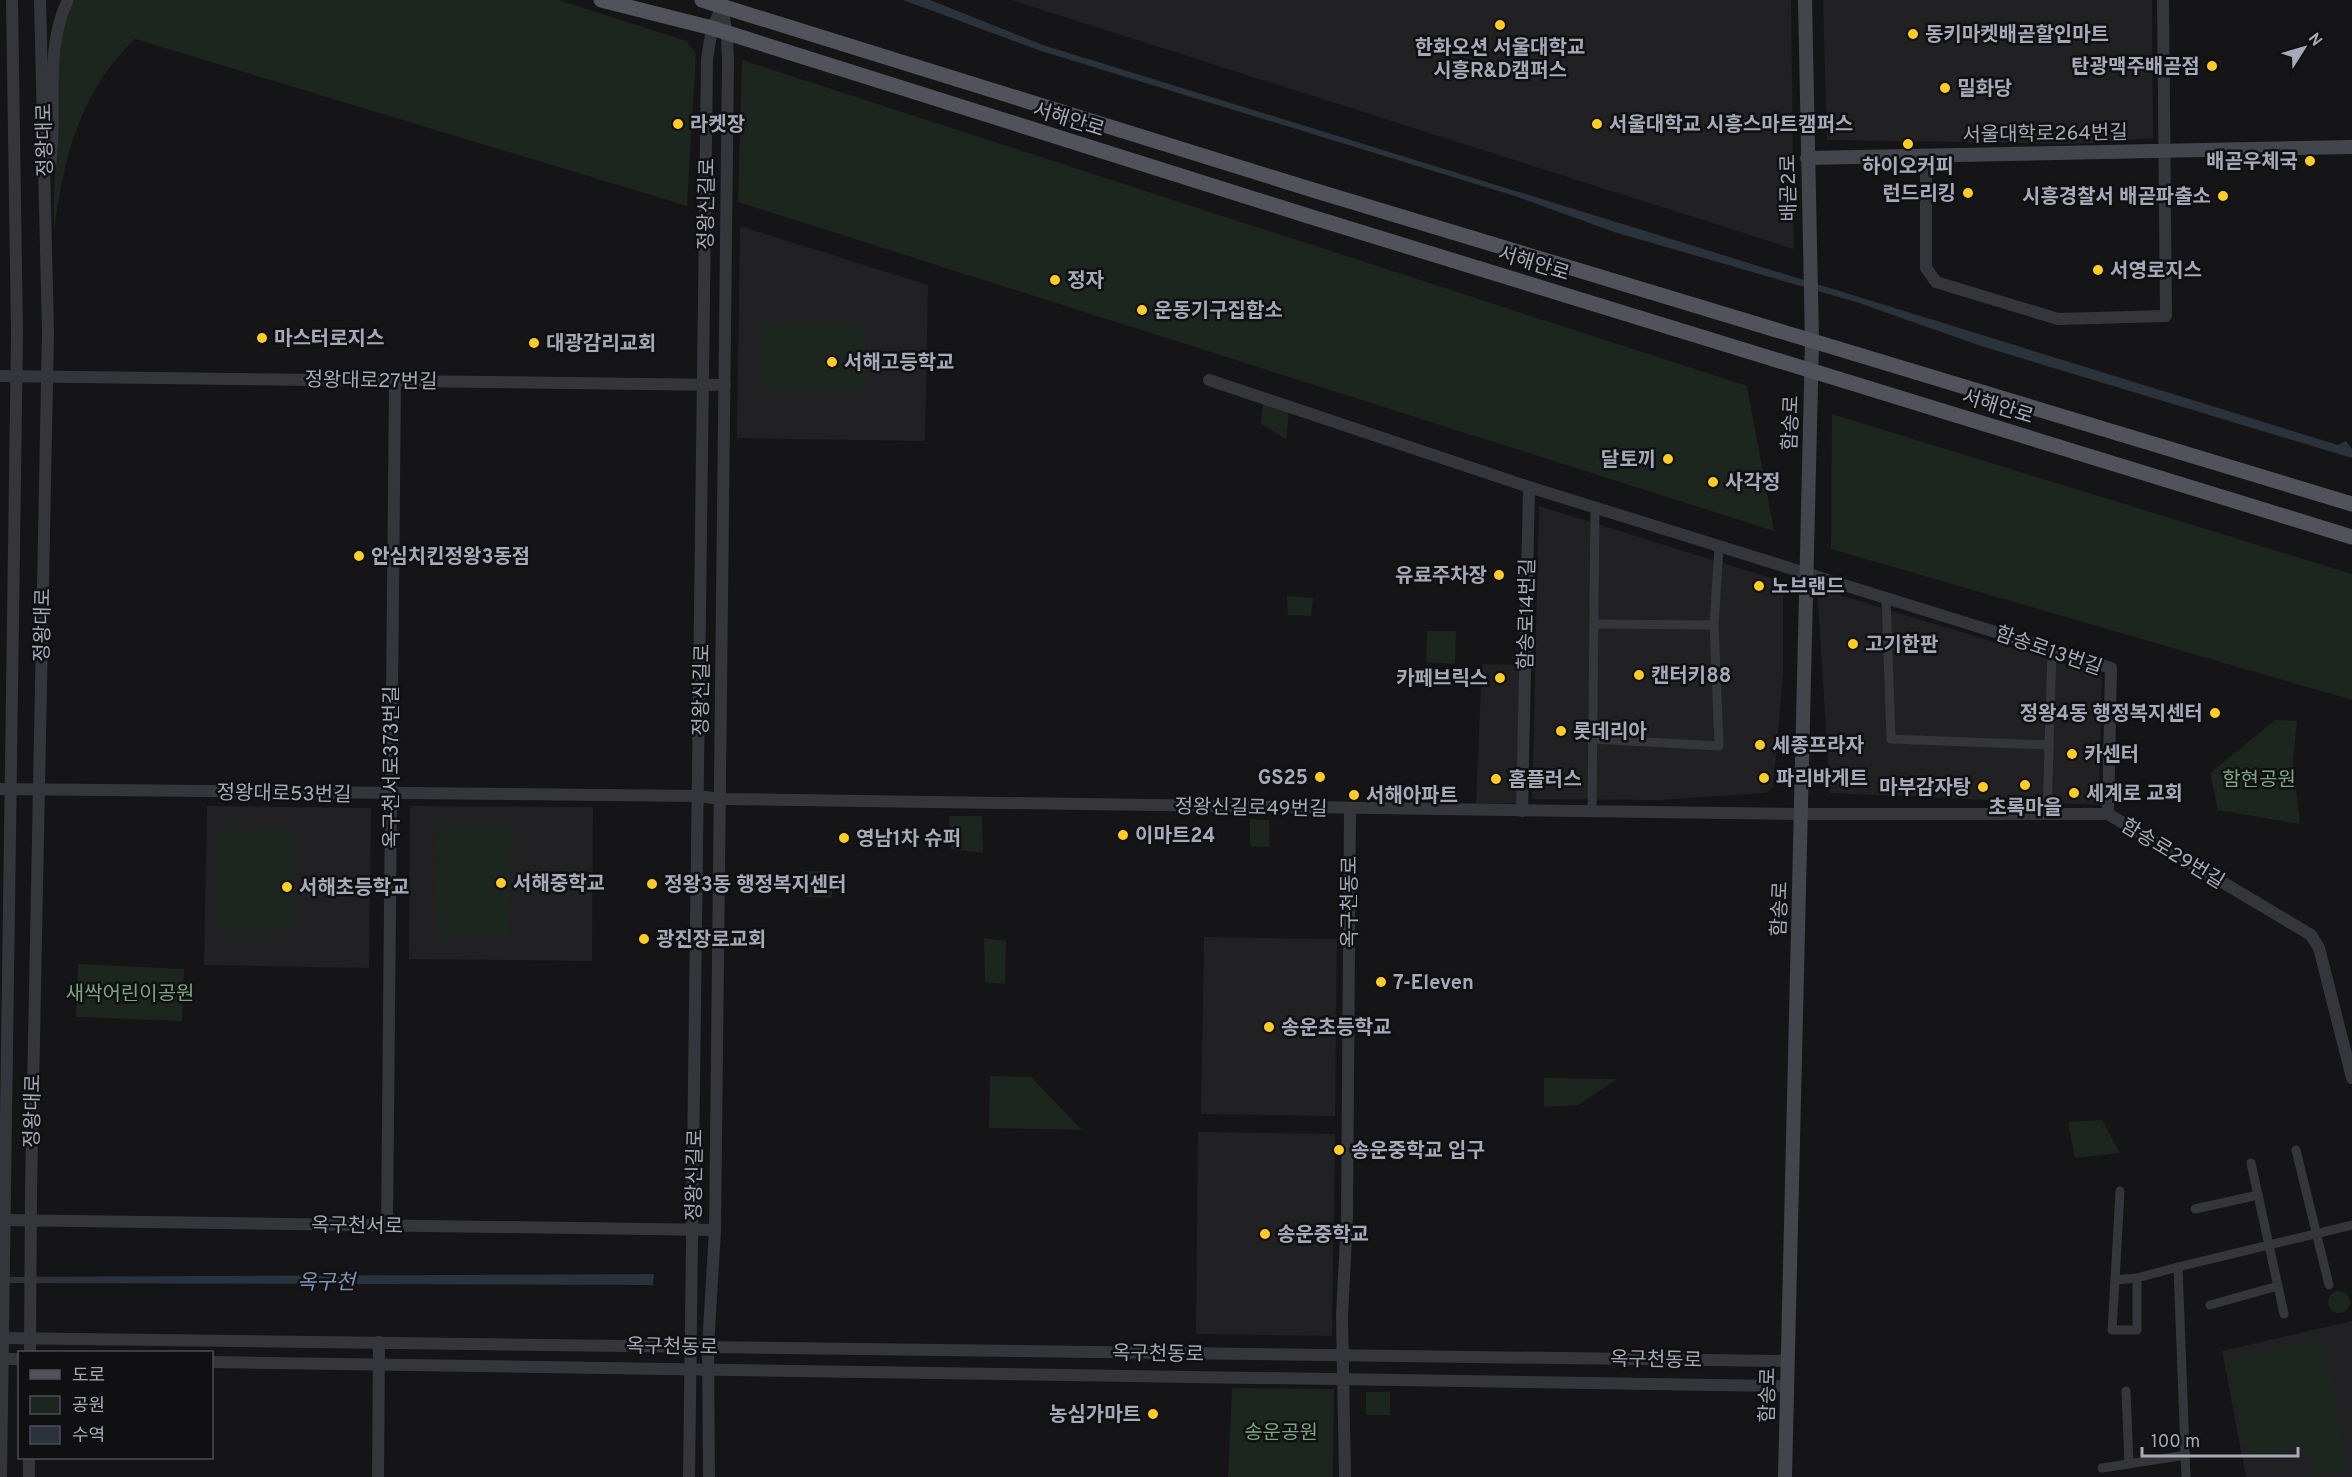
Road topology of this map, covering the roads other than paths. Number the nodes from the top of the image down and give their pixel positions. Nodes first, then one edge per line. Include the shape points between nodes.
1 (12, 0) edge
2 (40, 0) edge
3 (68, 0) edge
4 (601, 0) edge
5 (633, 0) edge
6 (1805, 0) edge
7 (2163, 0) edge
8 (711, 2) edge
9 (708, 28) junction
10 (727, 35) junction
11 (2352, 147) edge
12 (2164, 150) junction
13 (1926, 155) junction
14 (1807, 158) junction
15 (45, 200) junction
16 (1812, 342) junction
17 (1811, 371) junction
18 (0, 376) edge
19 (16, 376) junction
20 (47, 376) junction
21 (1209, 380) dead end
22 (395, 381) junction
23 (705, 385) junction
24 (725, 385) junction
25 (1529, 487) junction
26 (2352, 504) edge
27 (1595, 508) junction
28 (2352, 537) edge
29 (1719, 546) junction
30 (1805, 573) junction
31 (1886, 598) junction
32 (1594, 624) junction
33 (1714, 625) junction
34 (2052, 650) junction
35 (1593, 739) junction
36 (2049, 745) junction
37 (6, 789) edge
38 (39, 790) junction
39 (391, 795) junction
40 (699, 796) junction
41 (720, 799) junction
42 (1350, 808) junction
43 (1522, 811) junction
44 (1592, 812) junction
45 (1803, 814) junction
46 (2047, 814) junction
47 (2108, 814) junction
48 (2352, 1078) edge
49 (2296, 1150) dead end
50 (2251, 1163) dead end
51 (2120, 1191) dead end
52 (2258, 1195) junction
53 (2195, 1209) dead end
54 (2, 1220) edge
55 (31, 1221) junction
56 (2352, 1225) edge
57 (387, 1226) junction
58 (693, 1230) junction
59 (715, 1230) junction
60 (2317, 1233) junction
61 (2269, 1244) junction
62 (2178, 1267) junction
63 (2137, 1278) junction
64 (2115, 1280) junction
65 (2329, 1285) dead end
66 (2278, 1286) junction
67 (2210, 1305) dead end
68 (2284, 1314) dead end
69 (2, 1338) edge
70 (31, 1338) junction
71 (379, 1342) junction
72 (691, 1347) junction
73 (708, 1347) junction
74 (30, 1351) edge
75 (1345, 1355) junction
76 (1, 1359) edge
77 (18, 1359) edge
78 (1788, 1361) junction
79 (213, 1362) edge
80 (379, 1364) junction
81 (690, 1369) junction
82 (708, 1369) junction
83 (1345, 1379) junction
84 (1787, 1386) junction
85 (2126, 1391) dead end
86 (2186, 1455) junction
87 (29, 1459) edge
88 (2129, 1464) junction
89 (2102, 1468) dead end
90 (1, 1477) edge
91 (29, 1477) edge
92 (378, 1477) edge
93 (689, 1477) edge
94 (709, 1477) edge
95 (1344, 1477) edge
96 (1785, 1477) edge
97 (2186, 1477) edge

1 - 19 street, 정왕대로
2 - 15 street, 정왕대로
3 - 15 street via 61,14 54,54 53,149
4 - 9 main road, 서해안로
5 - 9 main road, 서해안로
6 - 14 main road, 배곧2로
7 - 12 street
8 - 9 street, 정왕신길로
8 - 10 street, 정왕신길로
8 - 16 main road, 서해안로
9 - 10 main road, 서해안로
9 - 23 street, 정왕신길로
10 - 17 main road, 서해안로
10 - 24 street, 정왕신길로
11 - 12 main road, 서울대학로264번길
12 - 13 main road, 서울대학로264번길
12 - 13 street via 2166,316 2058,319 1935,282 1926,268
13 - 14 main road, 서울대학로264번길
14 - 16 main road, 배곧2로
15 - 20 street, 정왕대로
16 - 17 main road, 함송로
16 - 26 main road, 서해안로
17 - 28 main road, 서해안로
17 - 30 main road, 함송로
18 - 19 street, 정왕대로27번길
19 - 20 street, 정왕대로27번길
19 - 37 street, 정왕대로
20 - 22 street, 정왕대로27번길
20 - 38 street, 정왕대로
21 - 25 street
22 - 23 street, 정왕대로27번길
22 - 39 street, 옥구천서로373번길
23 - 24 street, 정왕대로27번길
23 - 40 street, 정왕신길로
24 - 41 street, 정왕신길로
25 - 27 street
25 - 43 street, 함송로14번길
27 - 29 street
27 - 32 street
29 - 30 street
29 - 33 street
30 - 31 street, 함송로13번길
30 - 45 main road, 함송로
31 - 34 street, 함송로13번길
31 - 36 street via 1892,739
32 - 33 street
32 - 35 street
33 - 35 street via 1719,746
34 - 36 street
34 - 47 street, 함송로13번길 via 2111,668
35 - 44 street
36 - 46 street
37 - 38 street, 정왕대로53번길
37 - 54 street, 정왕대로
38 - 39 street, 정왕대로53번길
38 - 55 street, 정왕대로
39 - 40 street, 정왕대로53번길
39 - 57 street, 옥구천서로373번길
40 - 41 street, 정왕신길로49번길
40 - 58 street, 정왕신길로
41 - 42 street, 정왕신길로49번길
41 - 59 street, 정왕신길로
42 - 43 street, 정왕신길로49번길
42 - 75 street, 옥구천동로 via 1347,1216 1342,1316
43 - 44 street, 정왕신길로49번길
44 - 45 street, 정왕신길로49번길
45 - 46 street, 함송로29번길
45 - 78 main road, 함송로
46 - 47 street, 함송로29번길
47 - 48 street, 함송로29번길 via 2311,935 2319,948
49 - 60 street
50 - 52 street
51 - 64 street
52 - 53 street
52 - 61 street
54 - 55 street, 옥구천서로
54 - 69 street, 정왕대로
55 - 57 street, 옥구천서로
55 - 70 street, 정왕대로
56 - 60 street
57 - 58 street, 옥구천서로
58 - 59 street, 옥구천서로
58 - 72 street, 정왕신길로
59 - 73 street, 정왕신길로
60 - 61 street
60 - 65 street
61 - 62 street
61 - 66 street
62 - 63 street
62 - 86 street
63 - 64 street
63 - 64 street via 2137,1330 2112,1330
66 - 67 street
66 - 68 street
69 - 70 street, 옥구천동로
69 - 76 street
70 - 71 street, 옥구천동로
70 - 74 street
71 - 72 street, 옥구천동로
71 - 80 street
72 - 73 street, 옥구천동로
72 - 81 street, 정왕신길로
73 - 75 street, 옥구천동로
73 - 82 street, 정왕신길로
75 - 78 street, 옥구천동로
75 - 83 street, 옥구천동로
76 - 77 street
76 - 90 street
78 - 84 main road, 함송로
79 - 80 street, 옥구천동로
80 - 81 street, 옥구천동로
80 - 92 street
81 - 82 street, 옥구천동로
81 - 93 street, 정왕신길로
82 - 83 street, 옥구천동로
82 - 94 street, 정왕신길로
83 - 84 street, 옥구천동로
83 - 95 street
84 - 96 main road, 함송로
85 - 88 street
86 - 88 street
86 - 97 street
87 - 91 street
88 - 89 street

